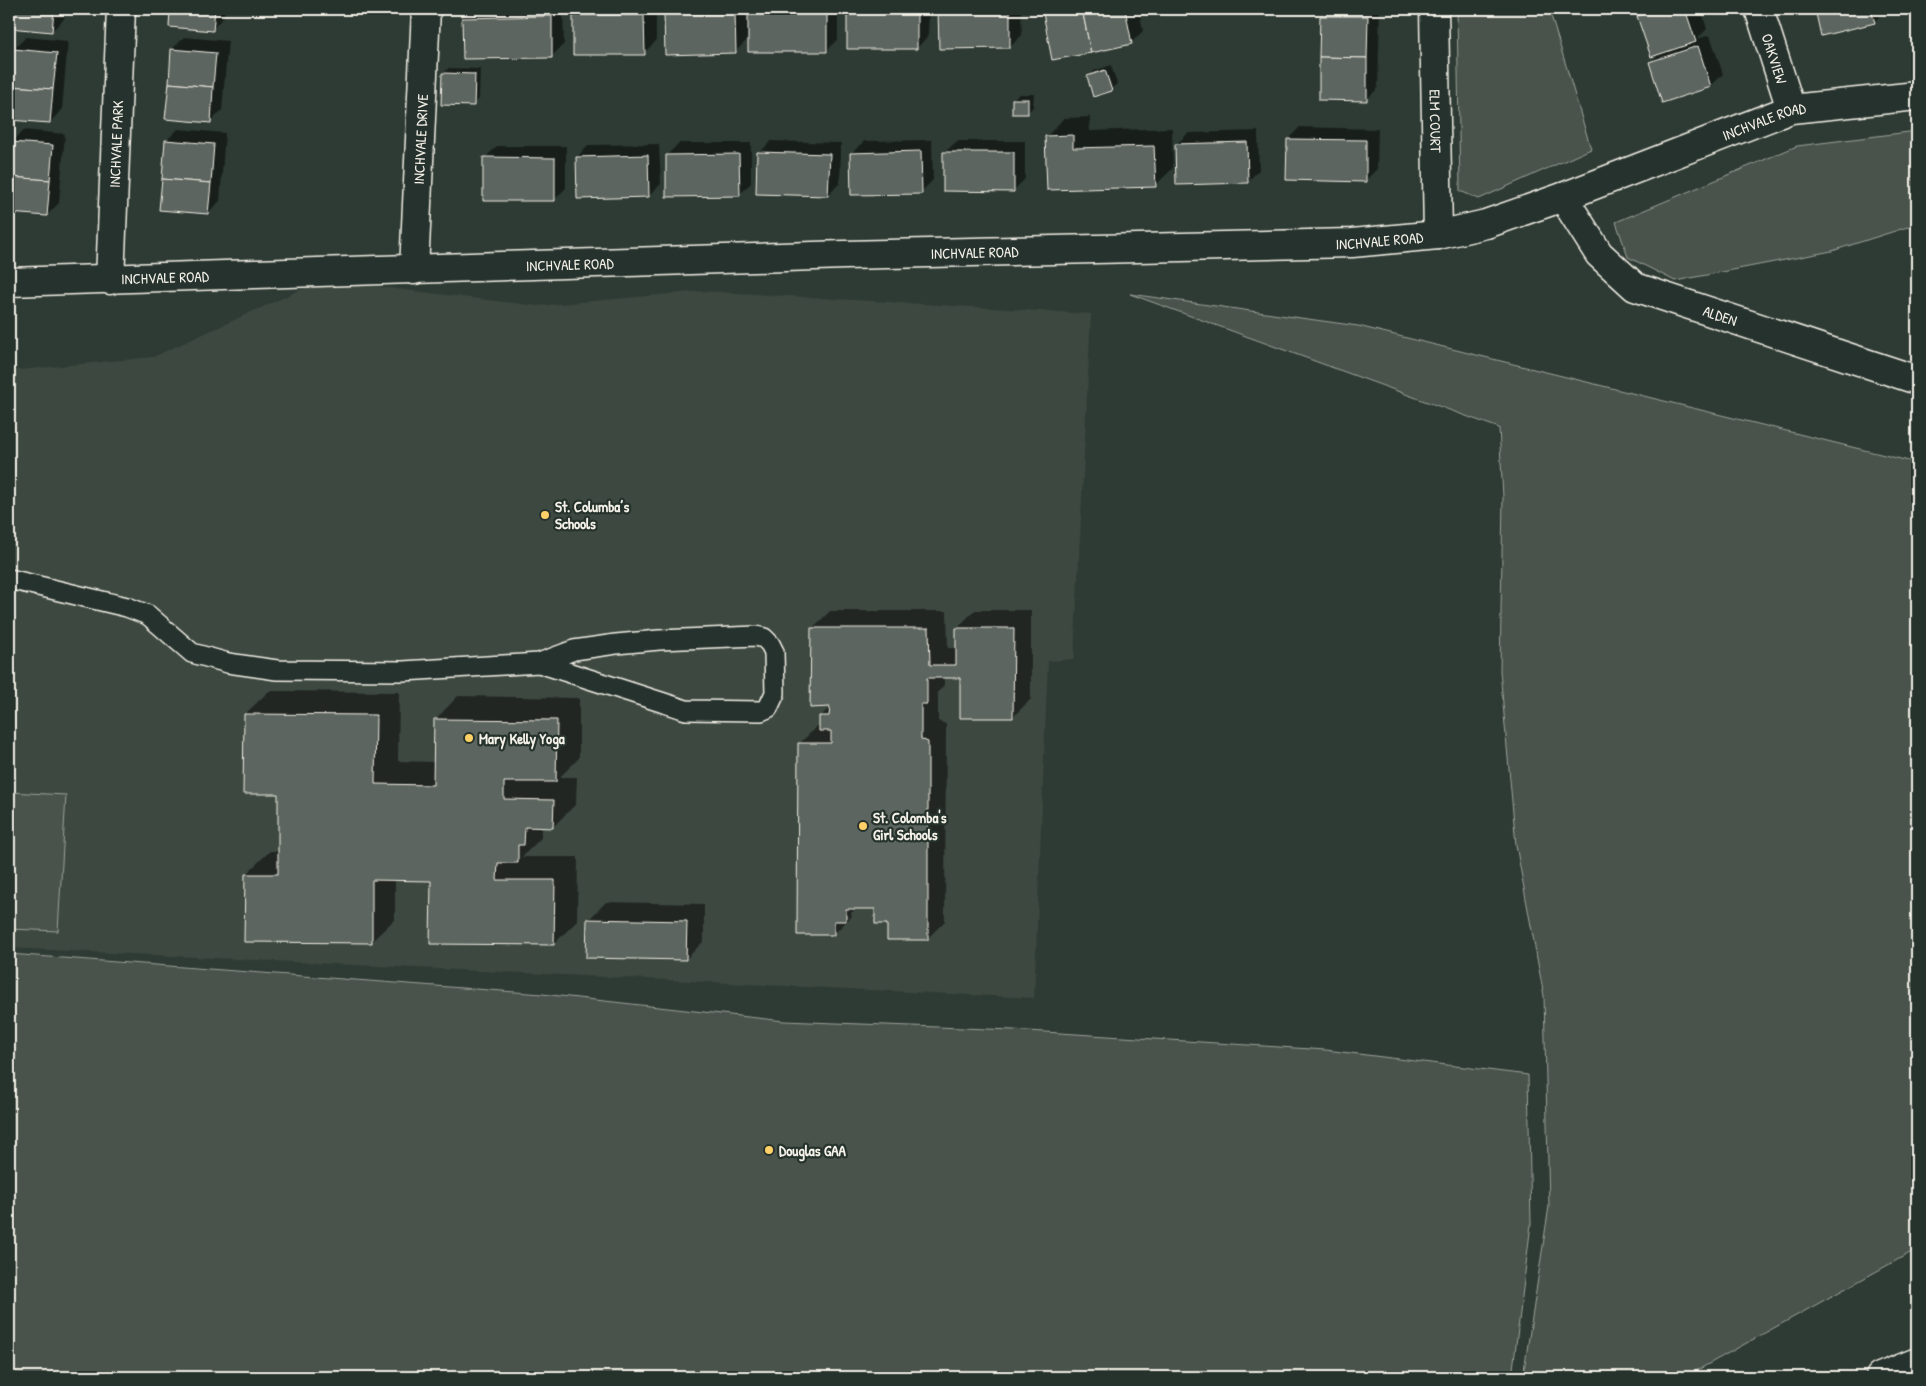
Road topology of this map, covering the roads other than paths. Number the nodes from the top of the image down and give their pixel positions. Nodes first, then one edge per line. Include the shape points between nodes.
1 (120, 9) edge
2 (426, 9) edge
3 (1434, 9) edge
4 (1759, 9) edge
5 (1917, 96) edge
6 (1791, 109) junction
7 (1563, 197) junction
8 (1438, 235) junction
9 (414, 270) junction
10 (110, 280) junction
11 (9, 282) edge
12 (1917, 380) edge
13 (9, 579) edge
14 (539, 663) junction
15 (1917, 1362) edge
16 (1880, 1377) edge

1 - 10 main road, INCHVALE PARK
2 - 9 main road, INCHVALE DRIVE
3 - 8 main road, ELM COURT
4 - 6 main road, OAKVIEW
5 - 6 main road, INCHVALE ROAD
6 - 7 main road, INCHVALE ROAD
7 - 8 main road, INCHVALE ROAD via 1486,224
7 - 12 main road, ALDEN via 1599,254 1635,287
8 - 9 main road, INCHVALE ROAD via 1352,243 845,255
9 - 10 main road, INCHVALE ROAD
10 - 11 main road, INCHVALE ROAD
13 - 14 lane via 148,615 192,653 228,663 276,670 403,671
14 - 14 lane via 574,650 616,644 756,636 764,638 774,652 775,693 768,708 761,711 686,710
15 - 16 main road

